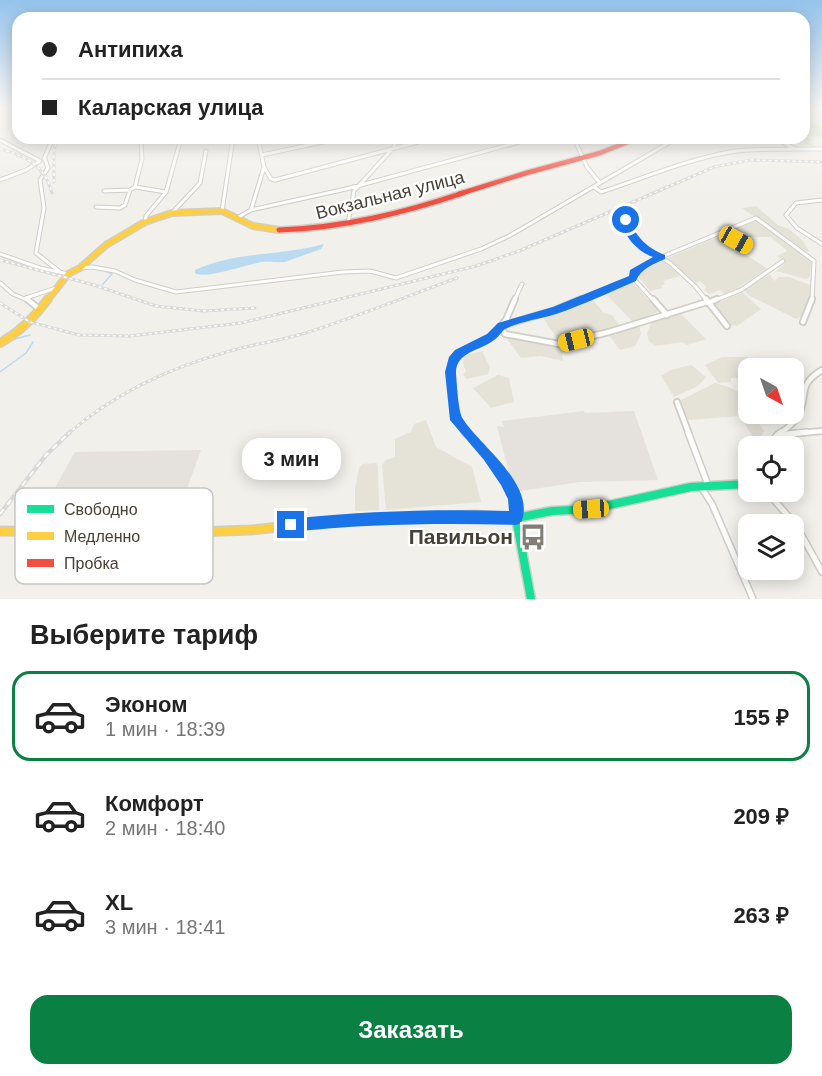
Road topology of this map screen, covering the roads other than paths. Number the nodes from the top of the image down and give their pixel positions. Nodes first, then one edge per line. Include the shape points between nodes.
1 (0, 140) edge
2 (51, 144) edge
3 (141, 144) edge
4 (179, 144) edge
5 (232, 144) edge
6 (260, 144) edge
7 (311, 144) edge
8 (393, 144) edge
9 (412, 144) edge
10 (512, 144) edge
11 (577, 144) edge
12 (617, 144) edge
13 (667, 144) edge
14 (785, 144) edge
15 (795, 149) junction
16 (822, 149) edge
17 (391, 150) junction
18 (206, 151) dead end
19 (262, 154) junction
20 (584, 156) junction
21 (45, 159) junction
22 (572, 159) junction
23 (40, 161) junction
24 (584, 165) junction
25 (264, 167) junction
26 (0, 180) edge
27 (600, 183) junction
28 (359, 186) junction
29 (135, 187) junction
30 (594, 187) junction
31 (130, 190) junction
32 (104, 191) dead end
33 (166, 192) junction
34 (822, 200) edge
35 (96, 207) dead end
36 (251, 210) junction
37 (222, 211) junction
38 (172, 213) junction
39 (237, 218) junction
40 (756, 218) joint
41 (626, 220) dead end
42 (145, 222) junction
43 (348, 223) junction
44 (722, 232) junction
45 (822, 244) edge
46 (749, 247) dead end
47 (36, 253) junction
48 (0, 254) edge
49 (662, 257) junction
50 (783, 261) dead end
51 (33, 266) junction
52 (80, 268) junction
53 (60, 272) junction
54 (68, 274) junction
55 (633, 278) junction
56 (0, 283) edge
57 (522, 284) dead end
58 (56, 288) junction
59 (25, 298) junction
60 (708, 302) junction
61 (40, 309) junction
62 (667, 315) junction
63 (803, 322) dead end
64 (501, 326) junction
65 (728, 326) dead end
66 (0, 343) edge
67 (822, 370) edge
68 (677, 402) dead end
69 (822, 431) edge
70 (777, 435) joint
71 (709, 486) junction
72 (738, 486) edge
73 (701, 487) junction
74 (776, 502) edge
75 (516, 518) junction
76 (0, 531) edge
77 (15, 531) edge
78 (213, 531) edge
79 (822, 572) edge
80 (531, 599) edge
81 (753, 599) edge

1 - 23 street
2 - 21 street
3 - 29 street
4 - 33 street
5 - 37 street
6 - 19 street
7 - 19 street
8 - 17 street
9 - 17 street
10 - 28 street
11 - 20 street
12 - 20 street, Вокзальная улица
13 - 27 street
14 - 15 street
15 - 16 street
15 - 30 street via 732,151 676,165 601,192
17 - 25 street via 275,180
17 - 28 street
18 - 38 street via 200,183
19 - 25 street
20 - 22 street, Вокзальная улица
20 - 24 street
21 - 23 street
21 - 47 street via 48,168 40,180 44,219
22 - 24 street
22 - 43 street, Вокзальная улица via 450,198
23 - 26 street
24 - 27 street
25 - 36 street
27 - 30 street
28 - 36 street
28 - 43 street via 352,194
29 - 31 street
29 - 33 street
30 - 52 street via 481,249 396,278 370,271 343,272 176,292 115,271
31 - 32 street
31 - 35 street via 122,207
33 - 42 street
34 - 45 street via 801,201 786,215
36 - 39 street
37 - 38 street, Вокзальная улица
37 - 39 street, Вокзальная улица
38 - 42 street, Вокзальная улица
39 - 43 street, Вокзальная улица via 253,226 280,230 310,230
40 - 44 street
40 - 63 street via 814,261 813,299
41 - 49 street via 636,242
42 - 52 street, Вокзальная улица via 106,245
44 - 46 street
44 - 49 street
47 - 51 street
47 - 53 street
48 - 51 street
49 - 55 street via 645,264
49 - 60 street
50 - 60 street via 741,290
51 - 53 street
52 - 54 street, Вокзальная улица
53 - 54 street
54 - 58 street
55 - 62 street
55 - 64 street via 555,310
56 - 59 street
57 - 64 street
58 - 59 street
58 - 61 street
59 - 61 street
60 - 62 street
60 - 65 street
61 - 66 street via 16,334
62 - 64 street via 559,345 505,334
64 - 75 street via 491,337 453,360 452,393 456,420 506,480 515,499
67 - 70 street via 805,381 802,411 796,421
68 - 71 street
69 - 70 street
71 - 72 street
71 - 73 street
73 - 75 street via 591,509
73 - 81 street
74 - 79 street via 805,539
75 - 78 street via 476,515 341,520
75 - 80 street
76 - 77 street

